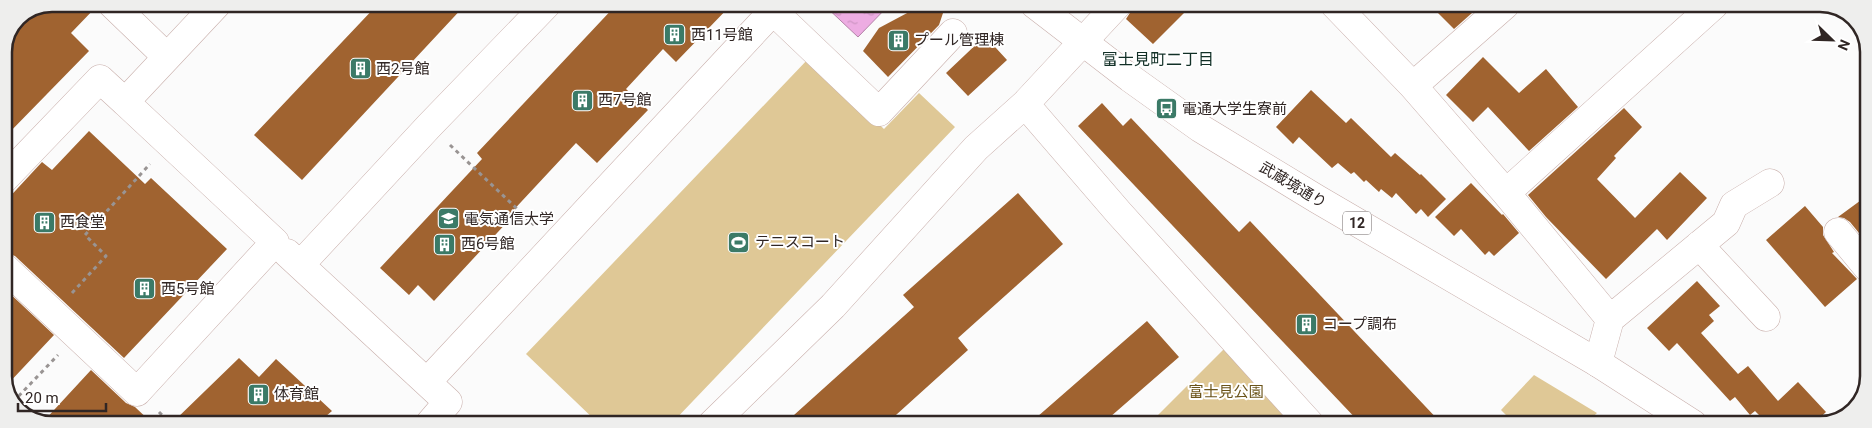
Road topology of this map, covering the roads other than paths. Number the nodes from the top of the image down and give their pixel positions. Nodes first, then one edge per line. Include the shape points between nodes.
1 (120, 12) edge
2 (209, 12) edge
3 (540, 12) edge
4 (766, 12) edge
5 (774, 12) edge
6 (1044, 12) edge
7 (1110, 12) edge
8 (1342, 12) edge
9 (1497, 12) edge
10 (1706, 12) edge
11 (953, 32) dead end
12 (1082, 42) junction
13 (167, 57) junction
14 (1413, 86) junction
15 (125, 102) junction
16 (1025, 104) junction
17 (12, 170) edge
18 (1770, 182) dead end
19 (1506, 193) junction
20 (1838, 232) dead end
21 (275, 242) junction
22 (1699, 245) junction
23 (1860, 257) edge
24 (300, 265) junction
25 (13, 275) edge
26 (1766, 317) dead end
27 (1610, 319) junction
28 (1598, 363) junction
29 (427, 382) junction
30 (437, 416) edge
31 (720, 416) edge
32 (1303, 416) edge
33 (1680, 416) edge

1 - 13 street
2 - 13 street
3 - 24 street
4 - 29 street
5 - 11 street via 879,112
6 - 12 street, 武蔵境通り / 12
7 - 12 street
8 - 14 street
9 - 14 street
10 - 19 street
12 - 16 street
12 - 28 street, 武蔵境通り / 12 via 1200,128
13 - 15 street
14 - 19 street
15 - 17 street via 100,79
15 - 21 street
16 - 31 street via 976,148 833,306
16 - 32 street
18 - 22 street via 1734,205 1726,223
19 - 27 street
20 - 23 street
21 - 24 street
21 - 25 street via 138,392
22 - 26 street
22 - 27 street
24 - 29 street
27 - 28 street
28 - 33 street, 武蔵境通り / 12
29 - 30 street via 448,402

